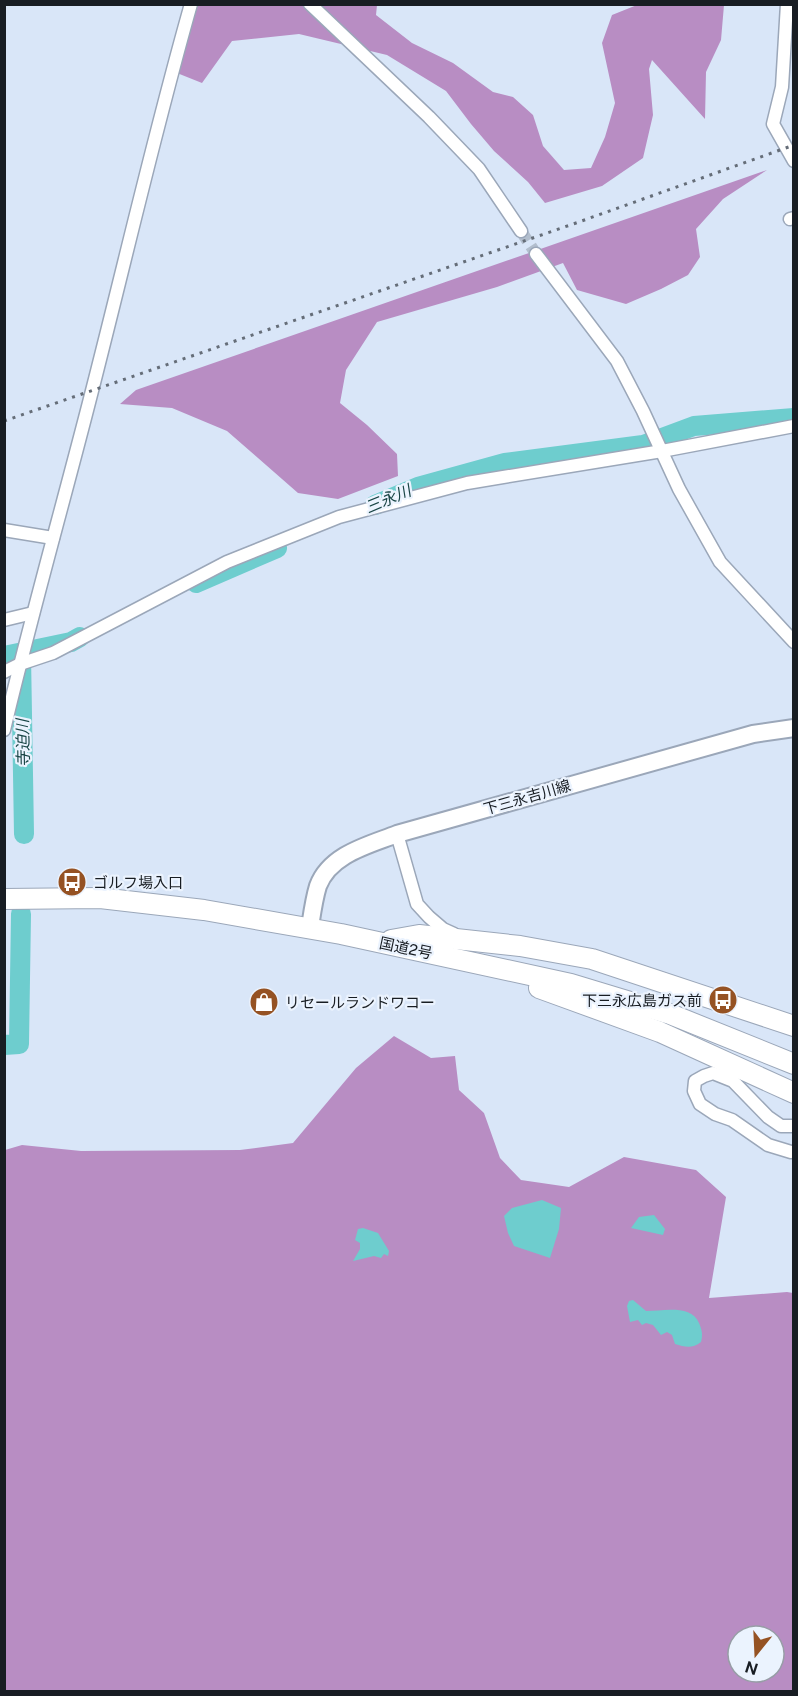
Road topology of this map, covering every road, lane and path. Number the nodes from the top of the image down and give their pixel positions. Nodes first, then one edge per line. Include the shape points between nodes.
1 (191, 4) edge
2 (310, 4) edge
3 (787, 4) edge
4 (794, 161) edge
5 (521, 231) tunnel mouth
6 (536, 254) tunnel mouth
7 (794, 426) edge
8 (660, 448) junction
9 (4, 530) edge
10 (53, 538) junction
11 (33, 613) junction
12 (4, 620) edge
13 (794, 642) edge
14 (20, 664) junction
15 (4, 672) edge
16 (794, 728) edge
17 (4, 730) edge
18 (397, 834) junction
19 (4, 899) edge
20 (310, 927) junction
21 (466, 940) junction
22 (380, 942) junction
23 (485, 965) junction
24 (794, 1026) edge
25 (789, 1062) edge
26 (794, 1094) edge
27 (794, 1126) edge
28 (791, 1152) dead end

1 - 10 street
2 - 5 street via 479,170
3 - 4 street via 782,87 773,124
6 - 8 street via 617,361
7 - 8 street
8 - 13 street via 720,562
8 - 14 street via 467,483 339,517 227,562 53,653
9 - 10 street
10 - 11 street
11 - 12 street
11 - 14 street
14 - 15 street
14 - 17 street
16 - 18 main road, 下三永吉川線 via 753,734
18 - 20 main road, 下三永吉川線 via 350,852 330,866 319,884
18 - 21 street via 417,904 444,929
19 - 20 highway, 国道2号 via 100,898
20 - 22 highway, 国道2号
21 - 22 highway via 419,935
21 - 24 highway via 592,958
22 - 23 highway, 国道2号
23 - 25 highway, 国道2号 via 571,984 670,1014
23 - 26 highway via 660,1032
27 - 28 street via 781,1126 768,1117 733,1081 713,1073 695,1082 700,1104 768,1145

